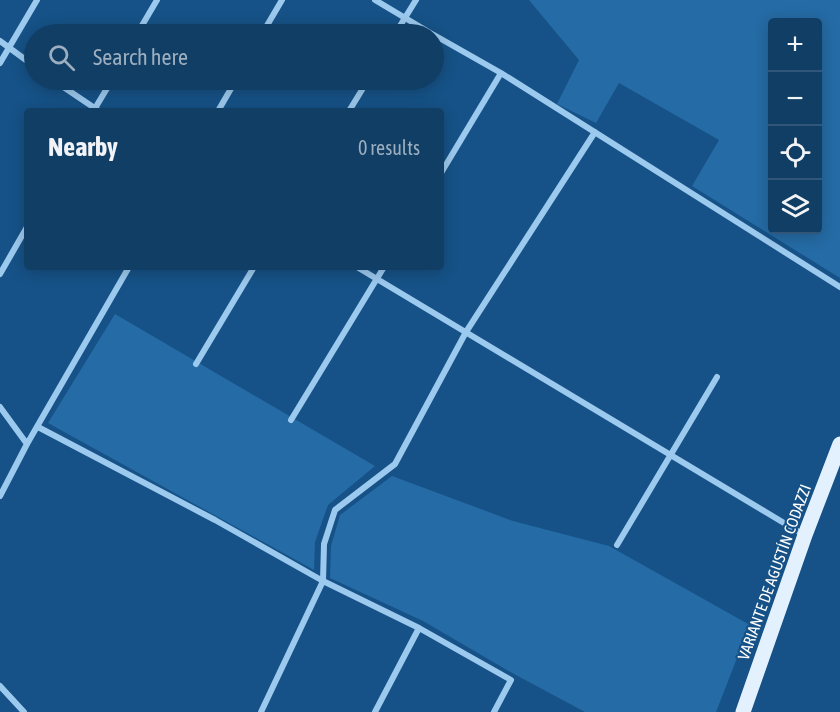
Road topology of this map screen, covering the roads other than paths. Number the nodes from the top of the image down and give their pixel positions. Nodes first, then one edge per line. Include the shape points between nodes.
1 (38, 0) edge
2 (157, 0) edge
3 (282, 0) edge
4 (375, 0) edge
5 (416, 0) edge
6 (404, 19) junction
7 (143, 24) edge
8 (268, 24) edge
9 (401, 24) edge
10 (413, 24) edge
11 (0, 41) edge
12 (444, 41) edge
13 (9, 48) junction
14 (24, 59) edge
15 (0, 63) edge
16 (501, 73) junction
17 (67, 90) edge
18 (107, 90) edge
19 (230, 90) edge
20 (362, 90) edge
21 (93, 108) edge
22 (97, 108) edge
23 (220, 108) edge
24 (351, 108) edge
25 (595, 132) junction
26 (444, 168) edge
27 (24, 232) edge
28 (127, 270) edge
29 (252, 270) edge
30 (362, 270) edge
31 (382, 270) edge
32 (0, 274) edge
33 (377, 279) junction
34 (840, 287) edge
35 (466, 332) junction
36 (196, 364) dead end
37 (717, 377) dead end
38 (0, 407) edge
39 (291, 420) dead end
40 (38, 427) junction
41 (27, 444) junction
42 (840, 444) edge
43 (672, 455) junction
44 (0, 496) edge
45 (805, 535) junction
46 (617, 545) dead end
47 (323, 581) junction
48 (419, 628) junction
49 (0, 686) edge
50 (20, 710) edge
51 (261, 712) edge
52 (375, 712) edge
53 (494, 712) edge
54 (743, 712) edge

1 - 13 street
2 - 7 street
3 - 8 street
4 - 6 street
5 - 6 street
6 - 9 street
6 - 10 street
11 - 13 street
12 - 16 street
13 - 14 street
13 - 15 street
16 - 25 street
16 - 26 street
17 - 21 street
18 - 22 street
19 - 23 street
20 - 24 street
25 - 34 street
25 - 35 street
27 - 32 street
28 - 40 street
29 - 36 street
30 - 33 street
31 - 33 street
33 - 35 street
33 - 39 street
35 - 43 street
35 - 47 street via 395,464 335,510 324,544
37 - 43 street
38 - 41 street
40 - 41 street
40 - 47 street
41 - 44 street
42 - 45 main road, VARIANTE DE AGUSTÍN CODAZZI
43 - 45 street
43 - 46 street
45 - 54 main road, VARIANTE DE AGUSTÍN CODAZZI
47 - 48 street
47 - 51 street
48 - 52 street
48 - 53 street via 511,680
49 - 50 street

